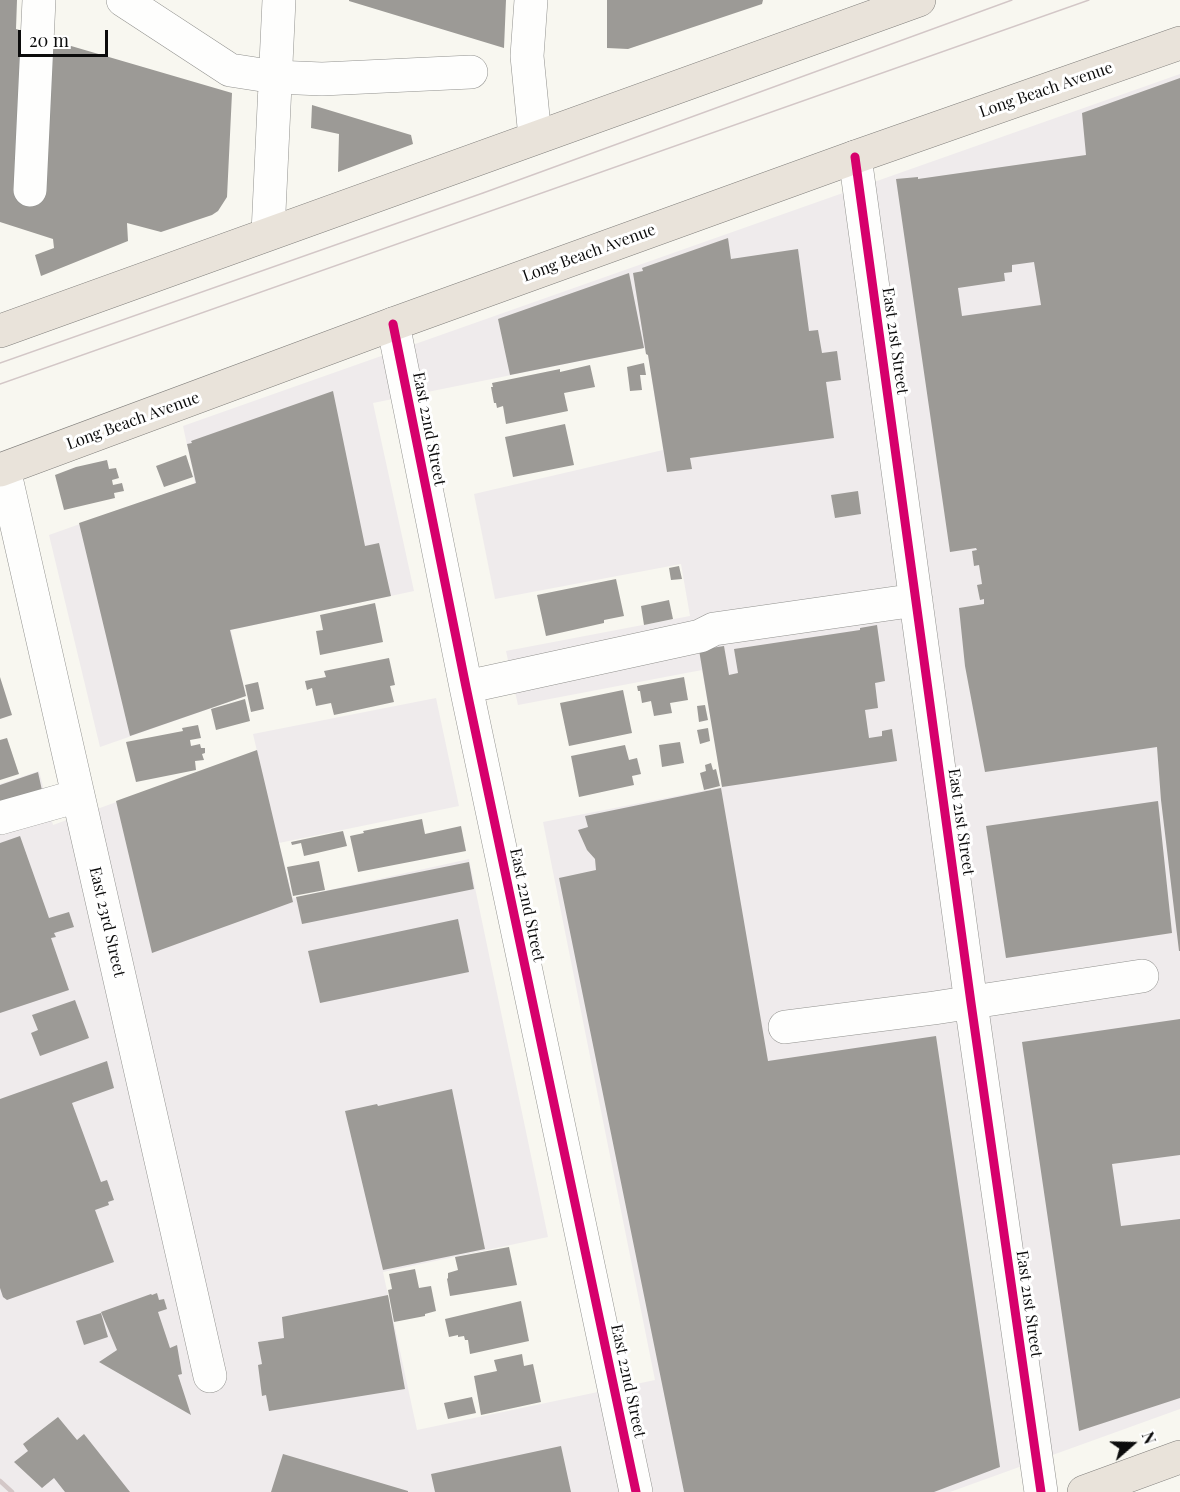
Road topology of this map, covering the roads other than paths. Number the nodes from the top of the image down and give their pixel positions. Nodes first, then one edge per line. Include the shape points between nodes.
1 (39, 0) edge
2 (123, 0) edge
3 (279, 0) edge
4 (531, 0) edge
5 (919, 0) edge
6 (1180, 43) edge
7 (471, 72) dead end
8 (276, 77) junction
9 (535, 137) junction
10 (855, 157) junction
11 (30, 190) dead end
12 (268, 233) junction
13 (393, 324) junction
14 (0, 331) edge
15 (2, 469) edge
16 (916, 600) junction
17 (466, 687) junction
18 (78, 796) junction
19 (0, 818) edge
20 (1142, 976) dead end
21 (971, 1003) junction
22 (785, 1026) dead end
23 (210, 1376) dead end
24 (1180, 1457) edge
25 (636, 1492) edge
26 (1041, 1492) edge
27 (1084, 1492) edge

1 - 11 street
2 - 8 street via 230,70
3 - 8 street
4 - 9 street via 528,56
5 - 9 main road
6 - 10 main road, Long Beach Avenue
7 - 8 street via 322,79
8 - 12 street
9 - 12 main road
10 - 13 main road, Long Beach Avenue
10 - 16 street, East 21st Street
12 - 14 main road
13 - 15 main road, Long Beach Avenue
13 - 17 street, East 22nd Street
15 - 18 street, East 23rd Street
16 - 17 street via 714,629 700,636
16 - 21 street, East 21st Street
17 - 25 street, East 22nd Street
18 - 19 street
18 - 23 street, East 23rd Street
20 - 21 street
21 - 22 street
21 - 26 street, East 21st Street
24 - 27 main road

